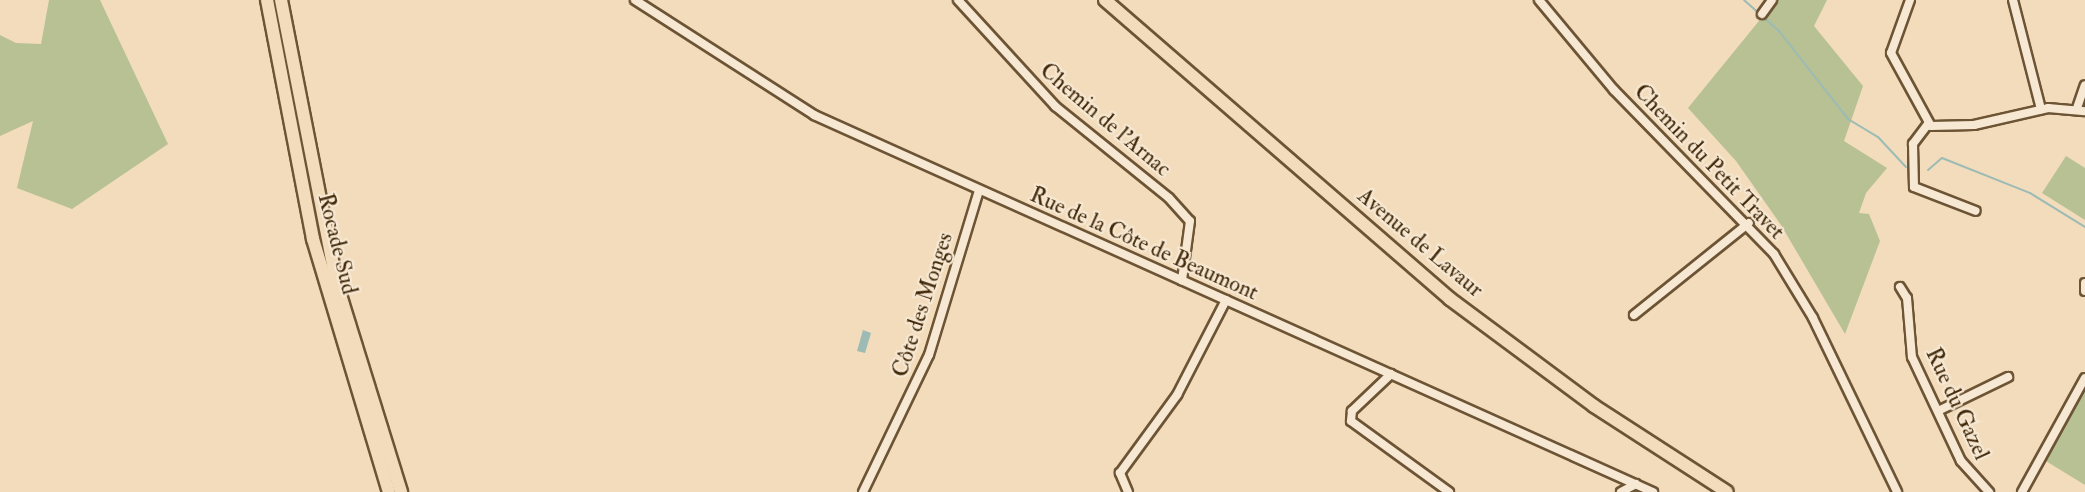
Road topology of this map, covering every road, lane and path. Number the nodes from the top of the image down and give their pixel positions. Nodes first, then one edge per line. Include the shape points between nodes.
1 (267, 0) edge
2 (282, 0) edge
3 (290, 0) edge
4 (635, 0) edge
5 (958, 0) edge
6 (1105, 0) edge
7 (1539, 0) edge
8 (1772, 0) edge
9 (1910, 0) edge
10 (2013, 0) edge
11 (1762, 14) dead end
12 (296, 82) junction
13 (2085, 85) edge
14 (2041, 109) junction
15 (2081, 110) edge
16 (1928, 124) junction
17 (980, 190) junction
18 (1976, 211) dead end
19 (1749, 223) junction
20 (1182, 280) junction
21 (2085, 283) edge
22 (1900, 287) dead end
23 (2085, 291) edge
24 (1226, 300) junction
25 (1634, 315) dead end
26 (1391, 374) junction
27 (2008, 377) dead end
28 (2085, 378) edge
29 (1938, 411) junction
30 (1636, 484) junction
31 (389, 492) edge
32 (401, 492) edge
33 (863, 492) edge
34 (1128, 492) edge
35 (1449, 492) edge
36 (1621, 492) edge
37 (1653, 492) edge
38 (1727, 492) edge
39 (1897, 492) edge
40 (1989, 492) edge
41 (2022, 492) edge

1 - 31 main road, Rocade Sud via 313,239
2 - 12 main road, Rocade Sud
3 - 12 main road
4 - 17 street, Rue de la Côte de Beaumont via 814,115
5 - 20 street, Chemin de l'Arnac via 1055,106 1169,198 1190,221
6 - 38 main road, Avenue de Lavaur via 1450,299 1594,406
7 - 19 street, Chemin du Petit Travet via 1614,90
8 - 11 street
9 - 16 street via 1891,53
10 - 14 street
12 - 32 main road, Rocade Sud via 337,285
13 - 15 street
14 - 15 street
14 - 16 street via 1974,125
16 - 18 street via 1913,144 1914,187
17 - 20 street, Rue de la Côte de Beaumont
17 - 33 street, Côte des Monges via 929,356
19 - 25 street
19 - 39 street, Chemin du Petit Travet via 1813,318
20 - 24 street, Rue de la Côte de Beaumont
21 - 23 street
22 - 29 street, Rue du Gazel via 1910,324 1912,357
24 - 26 street, Rue de la Côte de Beaumont
24 - 34 street via 1177,394 1120,473
26 - 30 street, Rue de la Côte de Beaumont
26 - 35 street via 1352,411 1351,421
27 - 29 street
28 - 41 street
29 - 40 street, Rue du Gazel via 1967,472
30 - 36 street
30 - 37 street, Rue de la Côte de Beaumont

